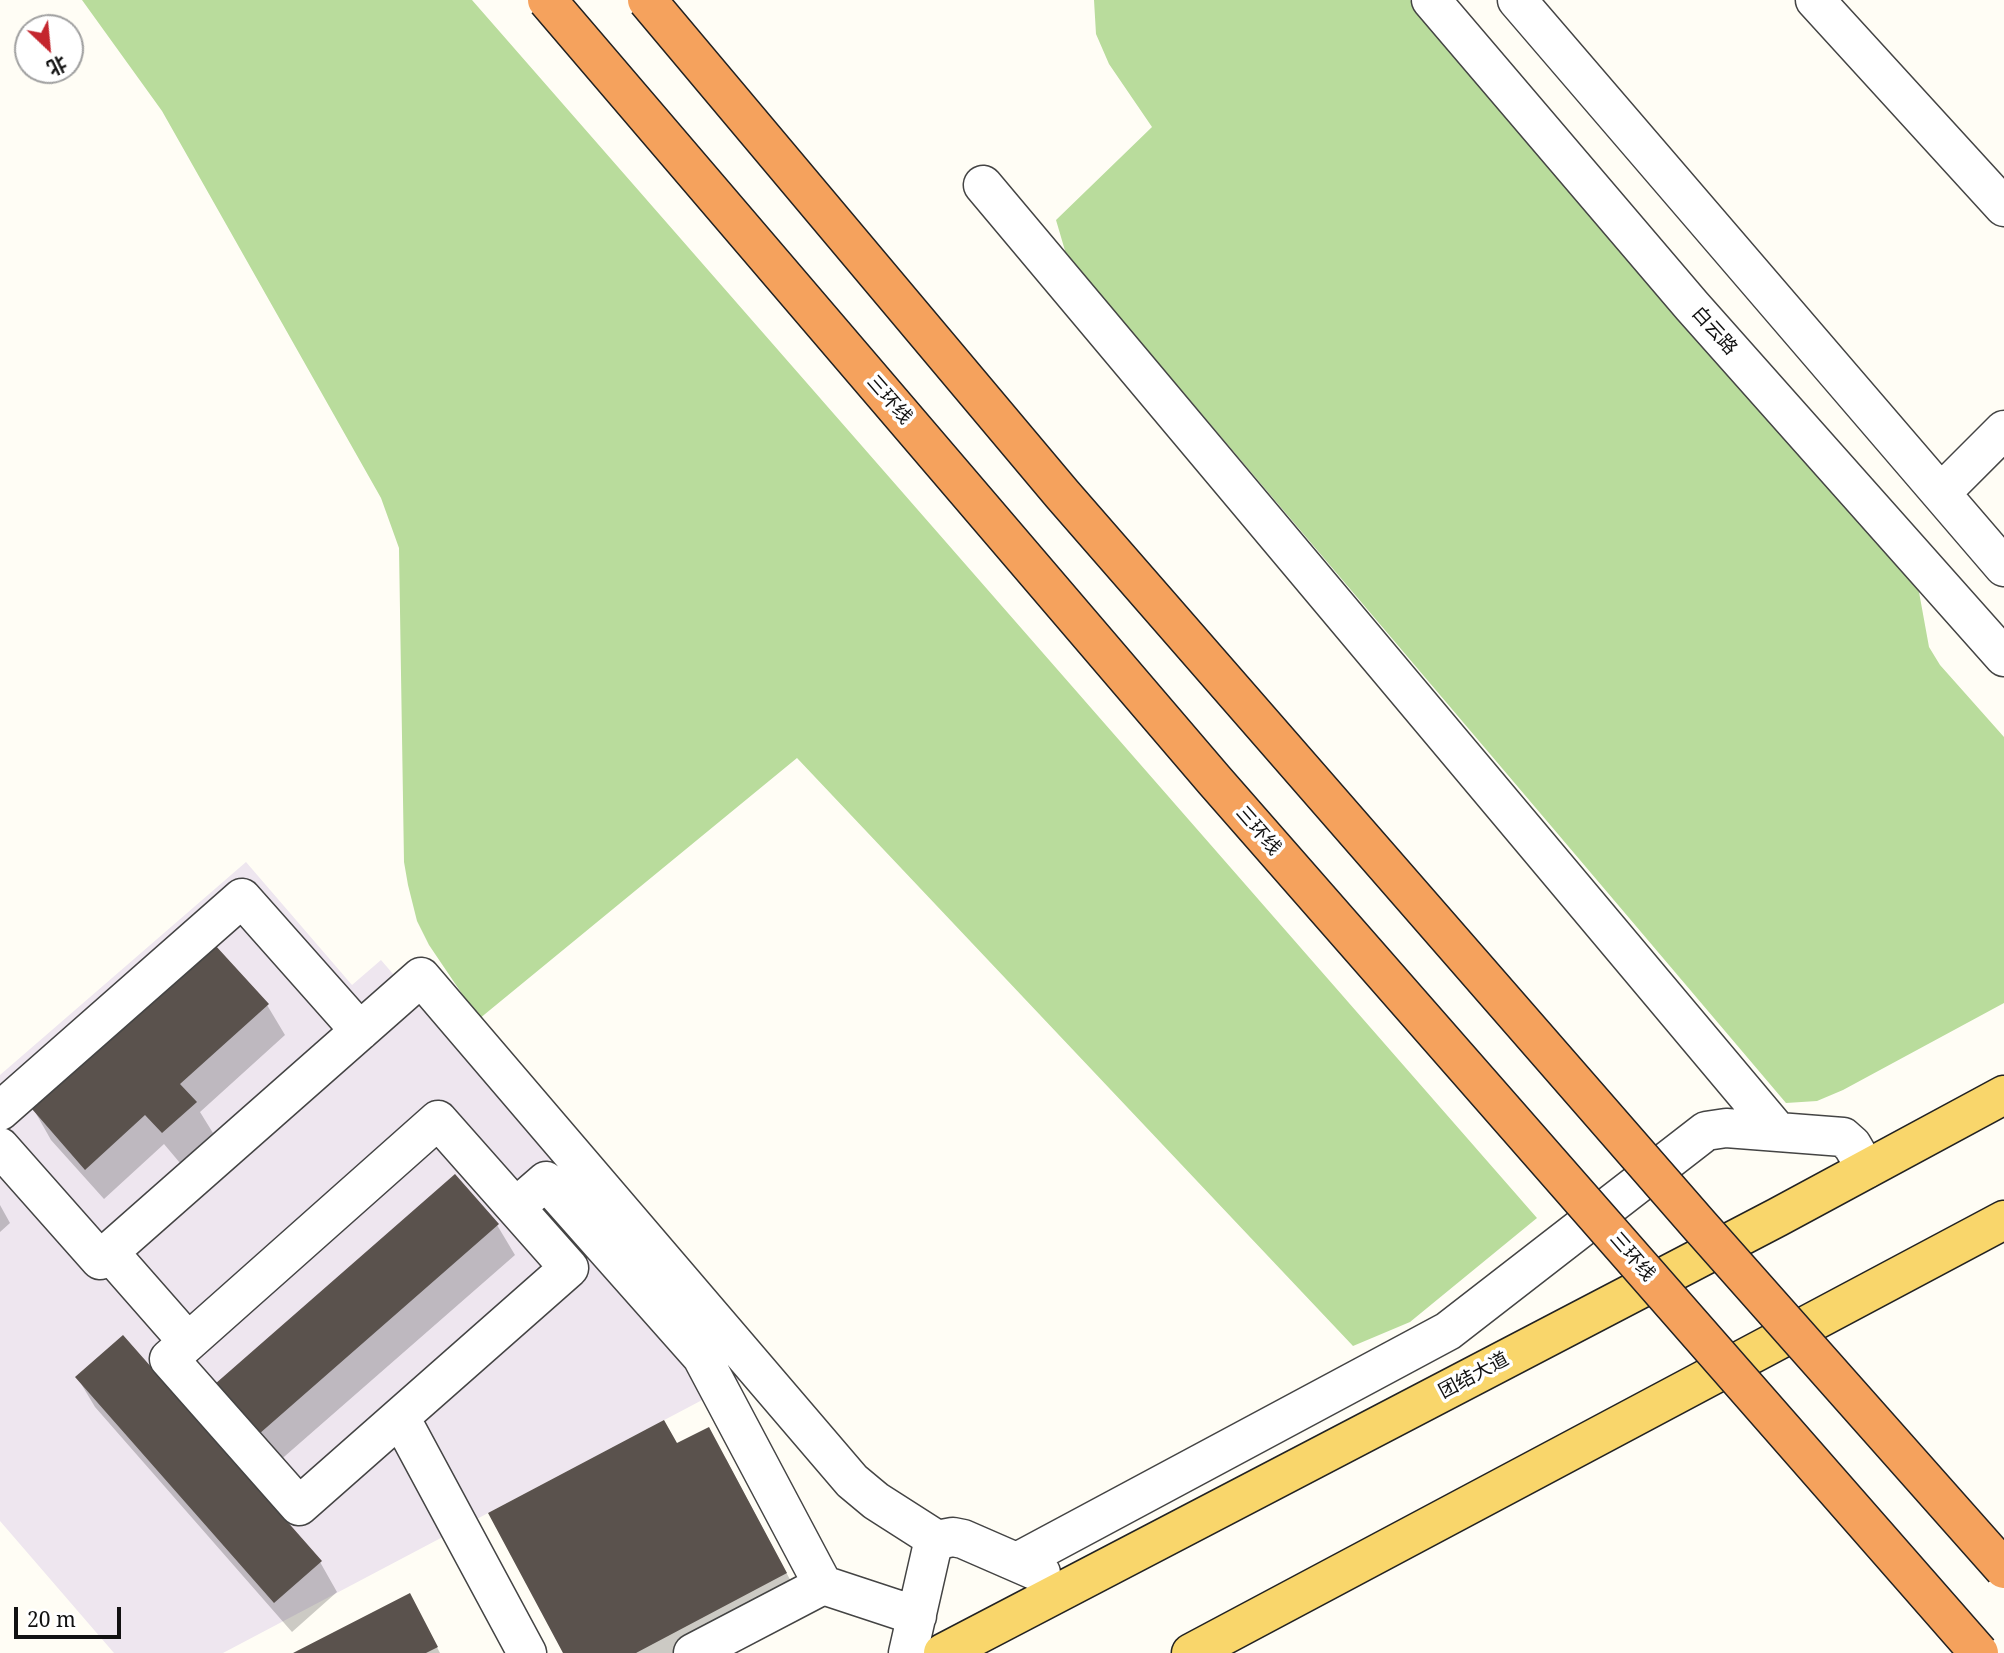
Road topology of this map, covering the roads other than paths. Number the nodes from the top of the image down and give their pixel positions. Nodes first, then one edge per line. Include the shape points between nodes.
1 (547, 0) edge
2 (647, 0) edge
3 (1431, 0) edge
4 (1517, 0) edge
5 (1815, 0) edge
6 (983, 185) dead end
7 (2004, 207) edge
8 (2004, 430) edge
9 (1942, 492) junction
10 (2004, 567) edge
11 (2004, 657) edge
12 (360, 1031) junction
13 (2004, 1095) edge
14 (0, 1111) edge
15 (1778, 1132) junction
16 (0, 1147) edge
17 (1866, 1169) junction
18 (516, 1207) junction
19 (2004, 1220) edge
20 (109, 1252) junction
21 (188, 1342) junction
22 (400, 1417) junction
23 (937, 1540) junction
24 (1017, 1562) junction
25 (2004, 1569) edge
26 (823, 1585) junction
27 (1072, 1586) junction
28 (916, 1616) junction
29 (527, 1653) edge
30 (693, 1653) edge
31 (908, 1653) edge
32 (943, 1653) edge
33 (1191, 1653) edge
34 (1979, 1653) edge

1 - 34 highway, 三环线, bridge via 1215,781
2 - 25 highway, bridge via 1062,494
3 - 11 street, 白云路 via 1692,306
4 - 9 street
5 - 7 street
6 - 15 street
8 - 9 street
9 - 10 street
12 - 14 street via 242,898
12 - 20 street
12 - 23 street via 421,977 852,1481
13 - 17 main road, 团结大道
15 - 17 street via 1843,1137
15 - 24 street via 1706,1131 1448,1331
16 - 20 street via 100,1260
17 - 27 main road, 团结大道
18 - 21 street via 439,1120
18 - 22 street via 569,1268
18 - 26 street via 546,1181 702,1357
19 - 33 main road
20 - 21 street
21 - 22 street via 169,1359 299,1506
22 - 29 street
23 - 24 street via 953,1536
23 - 28 street
24 - 27 street
26 - 28 street
26 - 30 street
27 - 32 main road, 团结大道
28 - 31 street

